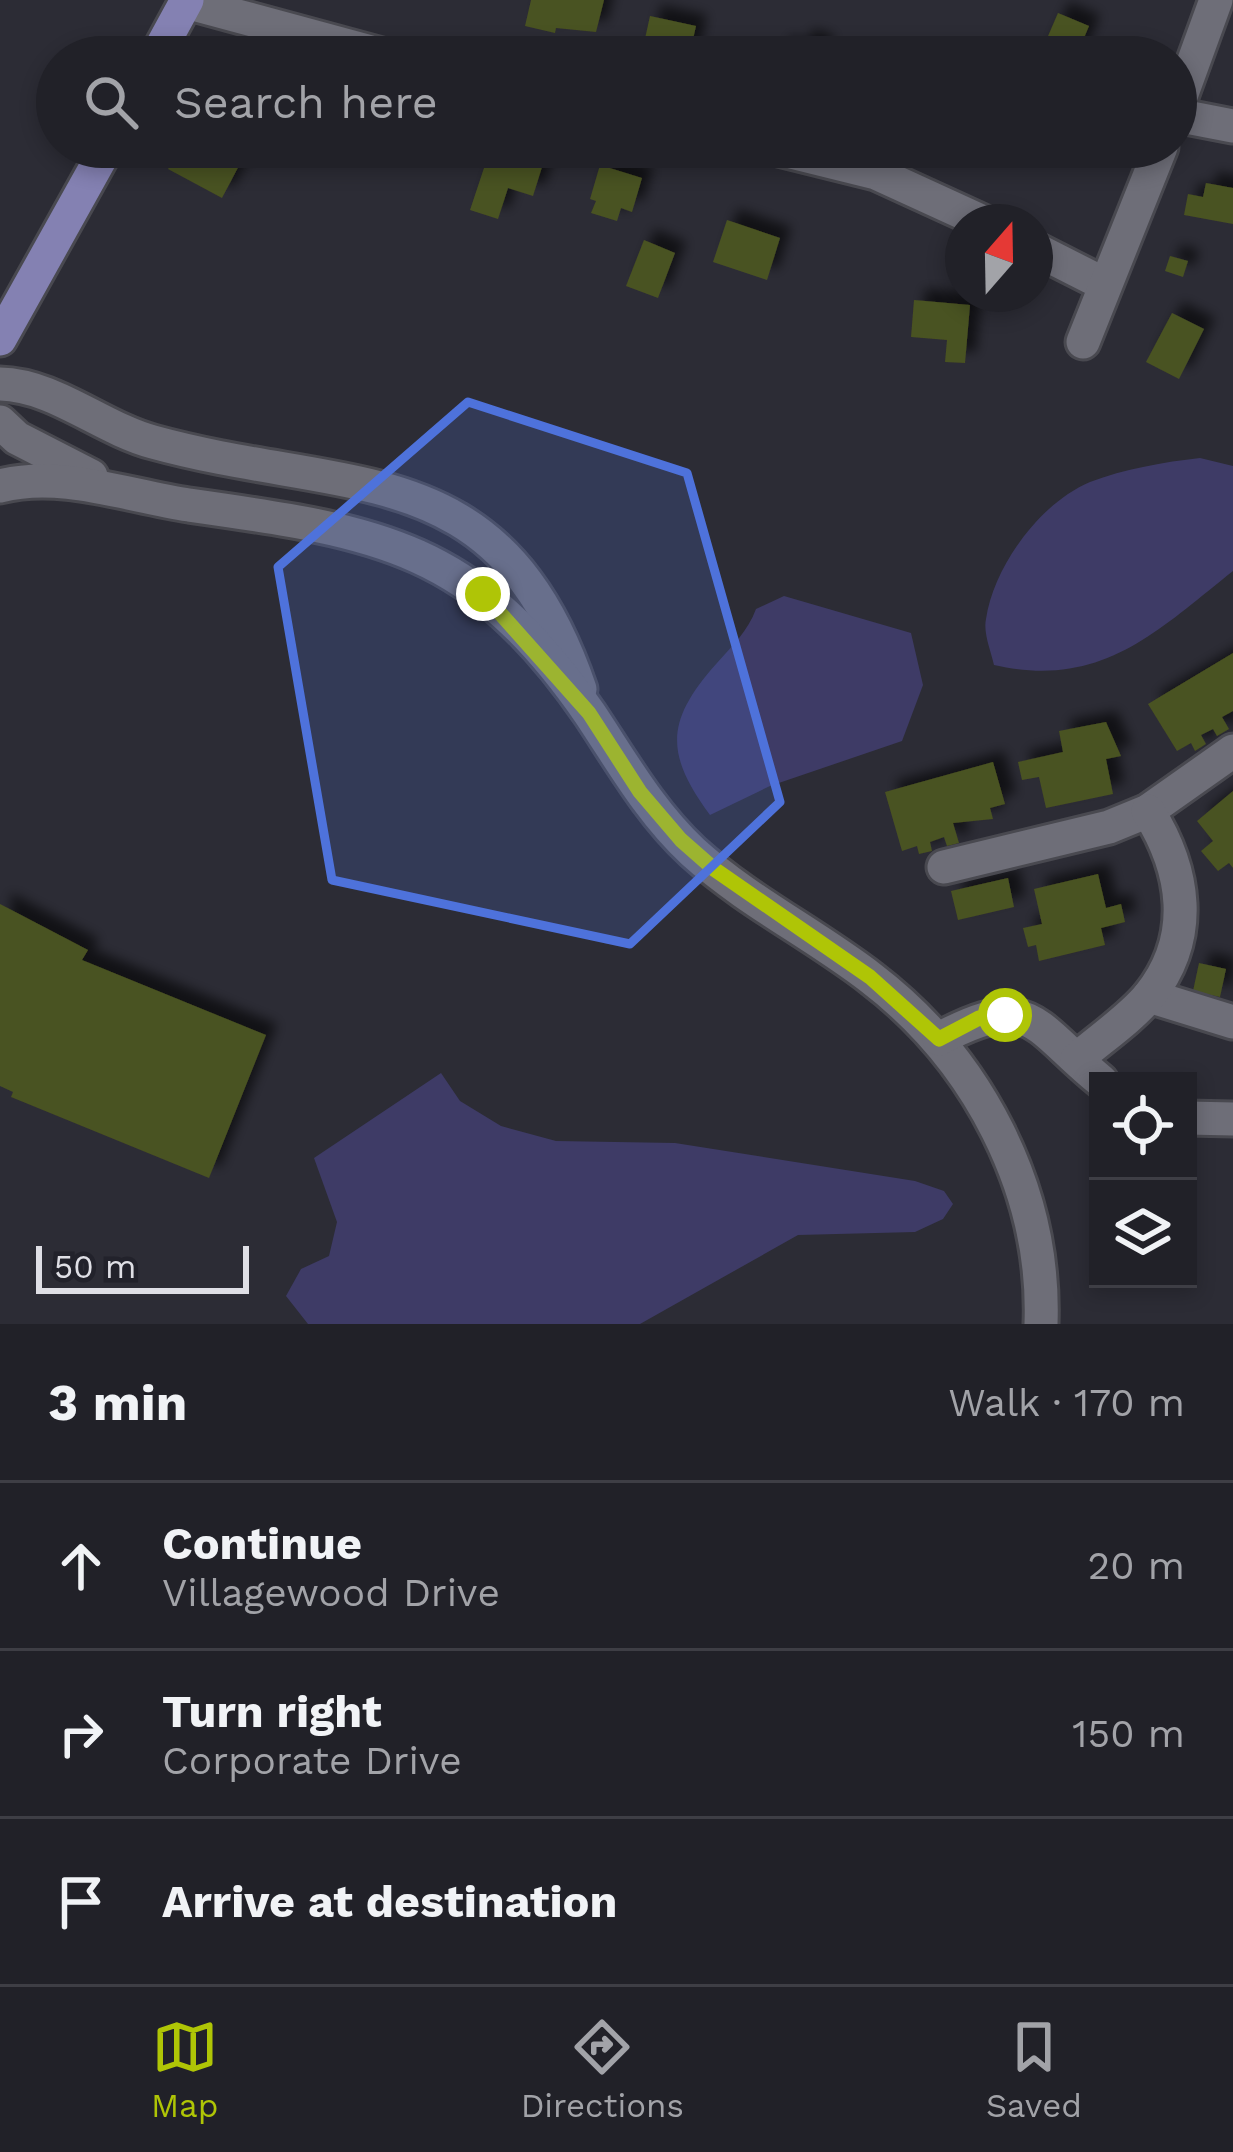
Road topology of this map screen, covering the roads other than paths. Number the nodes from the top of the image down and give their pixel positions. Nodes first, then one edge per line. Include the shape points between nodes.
1 (1216, 0) edge
2 (186, 1) edge
3 (167, 36) edge
4 (313, 36) edge
5 (1197, 53) edge
6 (1197, 117) edge
7 (1233, 126) edge
8 (95, 168) edge
9 (856, 168) edge
10 (1152, 168) edge
11 (945, 205) edge
12 (1053, 258) edge
13 (1103, 284) junction
14 (0, 339) edge
15 (1083, 342) dead end
16 (0, 384) edge
17 (0, 422) edge
18 (0, 486) edge
19 (170, 502) junction
20 (589, 713) junction
21 (1233, 751) edge
22 (1148, 811) junction
23 (944, 868) dead end
24 (1149, 996) junction
25 (1233, 1022) edge
26 (939, 1039) junction
27 (1089, 1070) edge
28 (1197, 1118) edge
29 (1233, 1119) edge
30 (1041, 1324) edge

1 - 5 street
2 - 3 main road
2 - 4 street
6 - 7 street
8 - 14 main road
9 - 11 street
10 - 13 street
12 - 13 street
13 - 15 street
16 - 20 street via 26,386 170,447 368,481 441,508 487,540 537,595
17 - 19 street via 93,477
18 - 19 street via 56,482
19 - 20 street via 329,527 420,553 494,603
20 - 26 street via 640,792 697,855 870,977
21 - 22 street
22 - 23 street
22 - 24 street via 1170,846 1182,916
24 - 25 street
24 - 27 street
26 - 27 street via 979,1018 1013,1015 1041,1026
26 - 30 street via 972,1083 1019,1181 1038,1264
28 - 29 street

